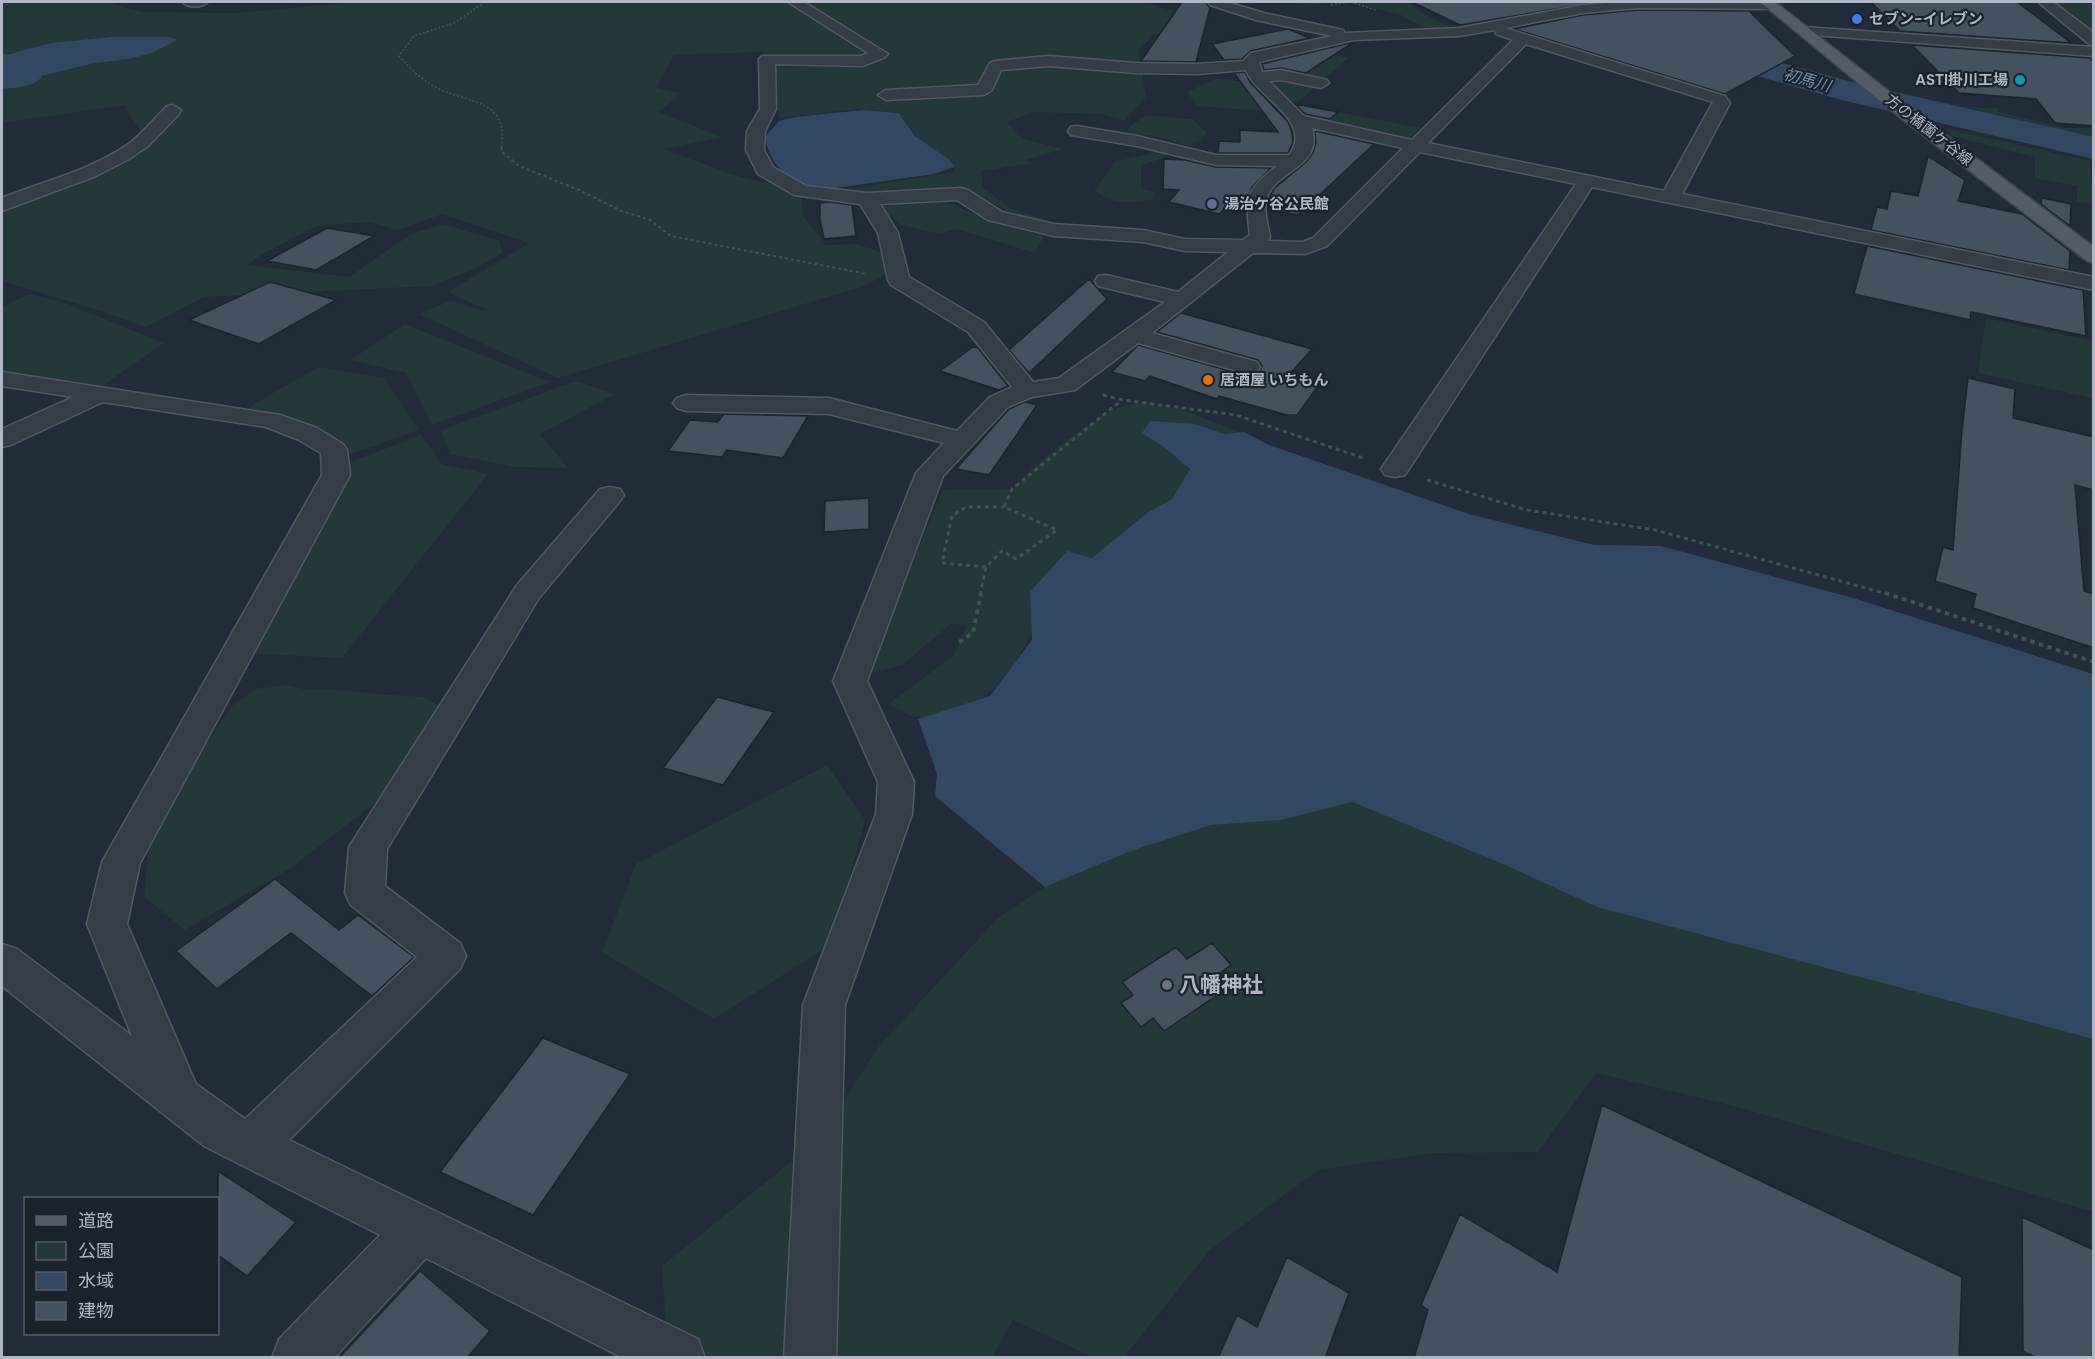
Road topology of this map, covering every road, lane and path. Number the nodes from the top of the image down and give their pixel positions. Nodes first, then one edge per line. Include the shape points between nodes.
1 (189, 2) edge
2 (201, 2) edge
3 (485, 2) edge
4 (795, 2) edge
5 (1215, 2) edge
6 (2045, 2) edge
7 (1618, 4) edge
8 (1770, 4) edge
9 (1526, 29) junction
10 (1804, 32) junction
11 (1354, 36) junction
12 (2094, 41) edge
13 (1226, 48) dead end
14 (2094, 52) edge
15 (1214, 68) junction
16 (1254, 71) junction
17 (1321, 83) dead end
18 (886, 95) dead end
19 (172, 110) dead end
20 (1298, 120) junction
21 (1077, 131) dead end
22 (1416, 146) junction
23 (1296, 161) junction
24 (1587, 181) junction
25 (1670, 198) junction
26 (867, 199) junction
27 (2, 205) edge
28 (1249, 248) junction
29 (2094, 257) edge
30 (871, 275) dead end
31 (1106, 280) dead end
32 (2094, 284) edge
33 (1182, 300) junction
34 (1135, 335) junction
35 (1248, 367) dead end
36 (2, 379) edge
37 (1027, 390) junction
38 (100, 394) junction
39 (686, 403) dead end
40 (2, 439) edge
41 (962, 440) junction
42 (1395, 469) junction
43 (610, 495) dead end
44 (1004, 507) junction
45 (986, 567) junction
46 (959, 642) dead end
47 (2094, 662) edge
48 (2, 962) edge
49 (180, 1099) junction
50 (250, 1145) junction
51 (421, 1228) junction
52 (298, 1358) edge
53 (679, 1358) edge
54 (810, 1358) edge

1 - 2 street
3 - 30 path via 454,22 414,36 399,56 411,70 445,92 485,104 497,113 505,134 501,151 519,166 650,220 671,236
4 - 26 street via 880,54 863,61 767,59 768,109 756,131 755,150 765,170 801,192
5 - 11 street via 1273,21
6 - 12 street
7 - 8 street
7 - 9 street via 1583,9
8 - 10 main road, 方の橋薗ケ谷線
9 - 11 street via 1488,27 1459,32
9 - 22 street
9 - 25 street via 1719,99 1722,103
10 - 14 street
10 - 29 main road, 方の橋薗ケ谷線
11 - 16 street via 1256,56 1251,62
13 - 15 street
15 - 16 street
15 - 18 street via 1135,68 1049,61 995,66 984,90
16 - 17 street
16 - 20 street
19 - 27 street via 124,155
20 - 22 street
20 - 23 street via 1306,134
21 - 23 street via 1216,160
22 - 24 street
22 - 28 street via 1320,242 1305,248
23 - 28 street via 1264,187 1256,203 1260,237
24 - 25 street
24 - 42 street
25 - 32 street
26 - 28 street via 962,194 995,216 1054,230
26 - 37 street via 888,233 898,280 976,327
28 - 33 street
31 - 33 street
33 - 34 street
34 - 35 street
34 - 37 street via 1066,385
36 - 38 street
37 - 41 street via 999,402
38 - 40 street
38 - 49 street via 271,420 308,434 334,450 336,475 121,862 107,924
39 - 41 street via 829,406
41 - 54 street via 930,473 850,681 897,782 894,814 824,1005
42 - 44 path via 1236,415 1123,400 1012,489
42 - 47 path via 1527,510 1655,530 1920,603
43 - 50 street via 528,592 368,847 365,893 446,957
44 - 45 path via 1057,530 1016,558 1002,551
44 - 45 path via 966,507 952,516 942,563
45 - 46 path via 973,633
48 - 49 street
49 - 50 street via 220,1130
50 - 51 street
51 - 52 street
51 - 53 street

